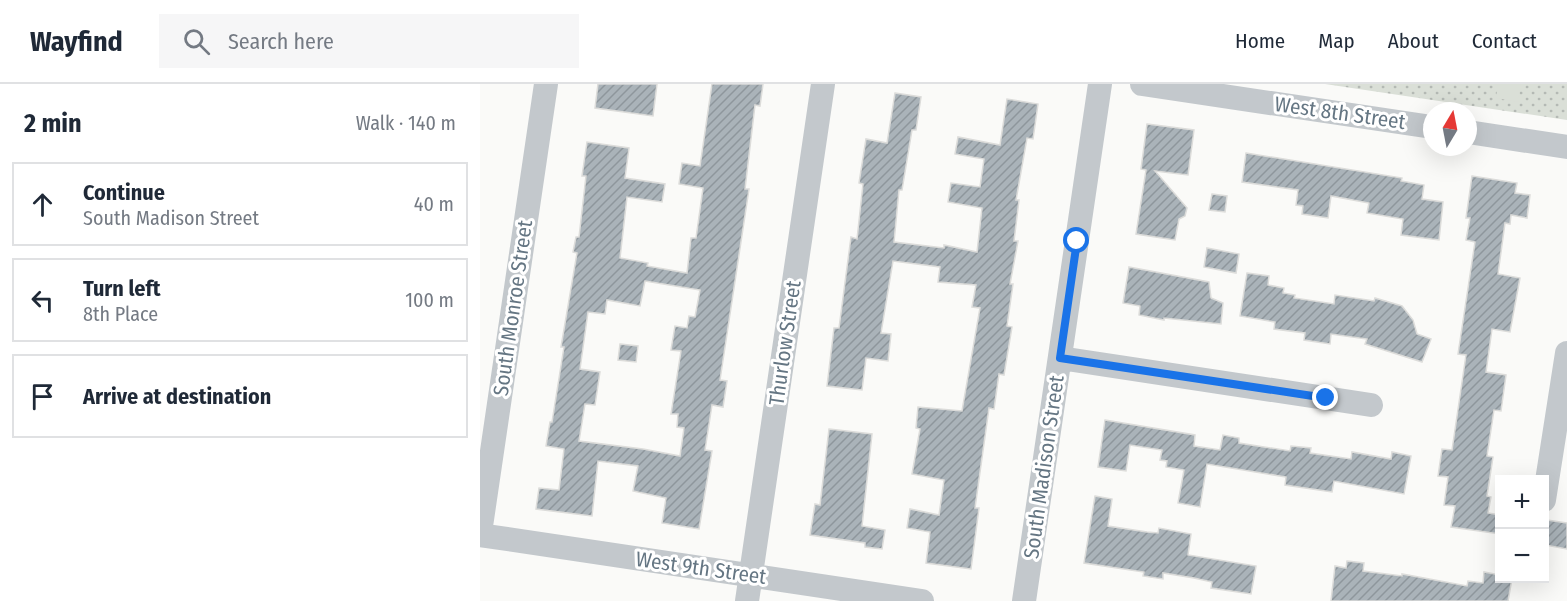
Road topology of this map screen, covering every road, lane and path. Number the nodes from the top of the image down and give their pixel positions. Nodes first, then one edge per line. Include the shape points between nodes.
1 (546, 84) edge
2 (823, 84) edge
3 (1100, 84) edge
4 (1142, 84) edge
5 (1423, 126) edge
6 (1477, 133) edge
7 (1567, 147) edge
8 (1567, 353) edge
9 (1060, 358) junction
10 (1371, 405) dead end
11 (1549, 475) edge
12 (480, 534) edge
13 (751, 575) junction
14 (747, 601) edge
15 (922, 601) edge
16 (1024, 601) edge

1 - 12 street, South Monroe Street
2 - 13 street, Thurlow Street
3 - 9 street, South Madison Street
4 - 5 street, West 8th Street
6 - 7 street
8 - 11 street
9 - 10 street
9 - 16 street, South Madison Street
12 - 13 street, West 9th Street
13 - 14 street, Thurlow Street
13 - 15 street, West 9th Street

